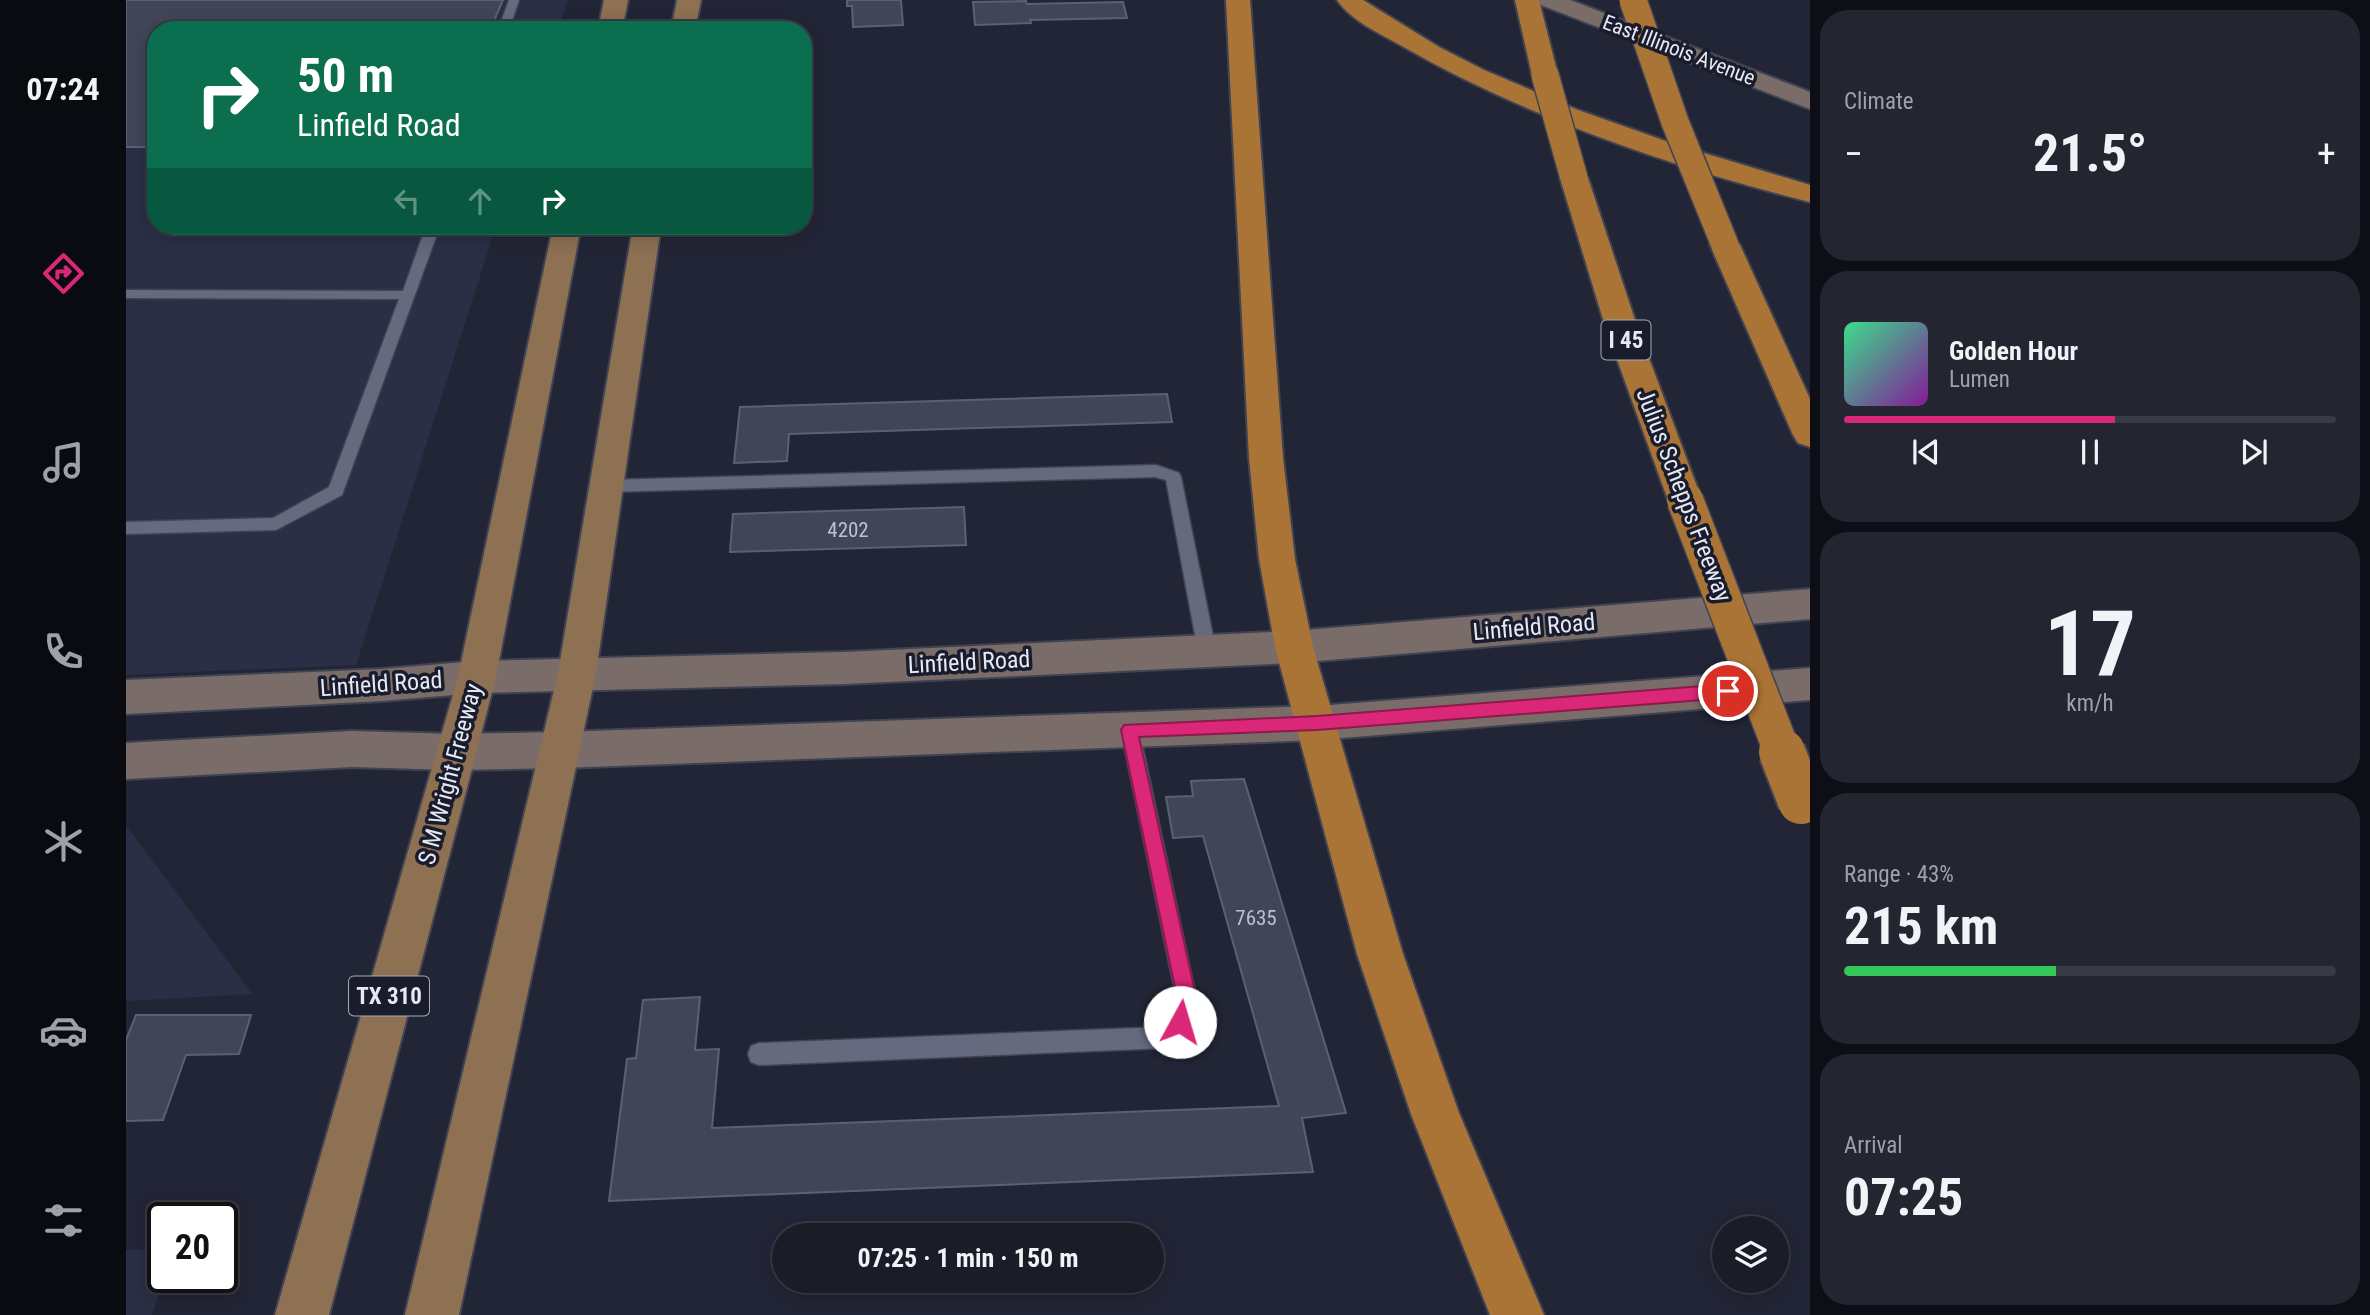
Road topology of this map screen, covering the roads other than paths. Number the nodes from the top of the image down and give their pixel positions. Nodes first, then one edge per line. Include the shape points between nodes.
1 (514, 0) edge
2 (616, 0) edge
3 (689, 0) edge
4 (1238, 0) edge
5 (1349, 0) edge
6 (1527, 0) edge
7 (1549, 0) edge
8 (1619, 0) edge
9 (1633, 0) edge
10 (1658, 14) dead end
11 (506, 21) edge
12 (612, 21) edge
13 (685, 21) edge
14 (1810, 101) edge
15 (1810, 194) edge
16 (430, 235) edge
17 (565, 235) edge
18 (646, 235) edge
19 (126, 294) edge
20 (408, 295) junction
21 (1810, 435) edge
22 (606, 486) junction
23 (126, 528) edge
24 (1810, 604) edge
25 (1294, 647) junction
26 (1207, 651) junction
27 (577, 674) junction
28 (477, 677) junction
29 (1810, 684) edge
30 (126, 697) edge
31 (1317, 723) junction
32 (1129, 730) junction
33 (561, 750) junction
34 (455, 752) junction
35 (126, 761) edge
36 (1805, 813) edge
37 (759, 1054) dead end
38 (302, 1315) edge
39 (432, 1315) edge
40 (1517, 1315) edge

1 - 11 lane
2 - 12 main road
3 - 13 main road
4 - 25 highway via 1266,458 1277,559
5 - 15 highway via 1405,38 1525,98 1629,137
6 - 36 highway, Julius Schepps Freeway / I 45, bridge via 1574,177 1622,329
7 - 14 main road, East Illinois Avenue
8 - 10 main road, East Illinois Avenue
9 - 21 highway, bridge via 1675,122 1725,245
16 - 20 lane
17 - 28 main road, S M Wright Freeway / TX 310
18 - 22 main road
19 - 20 lane
20 - 23 lane via 336,491 276,524
22 - 26 lane via 1156,471 1173,477
22 - 27 main road
24 - 25 main road, Linfield Road
25 - 26 main road, Linfield Road
25 - 31 highway
26 - 27 main road, Linfield Road via 844,668
27 - 28 main road, Linfield Road
27 - 33 main road
28 - 30 main road, Linfield Road
28 - 34 main road, S M Wright Freeway / TX 310
29 - 31 main road
31 - 32 main road
31 - 40 highway via 1380,954 1435,1114
32 - 33 main road
32 - 37 lane via 1185,992 1180,1022 1168,1037
33 - 34 main road
33 - 39 main road
34 - 35 main road via 352,749
34 - 38 main road, S M Wright Freeway / TX 310

